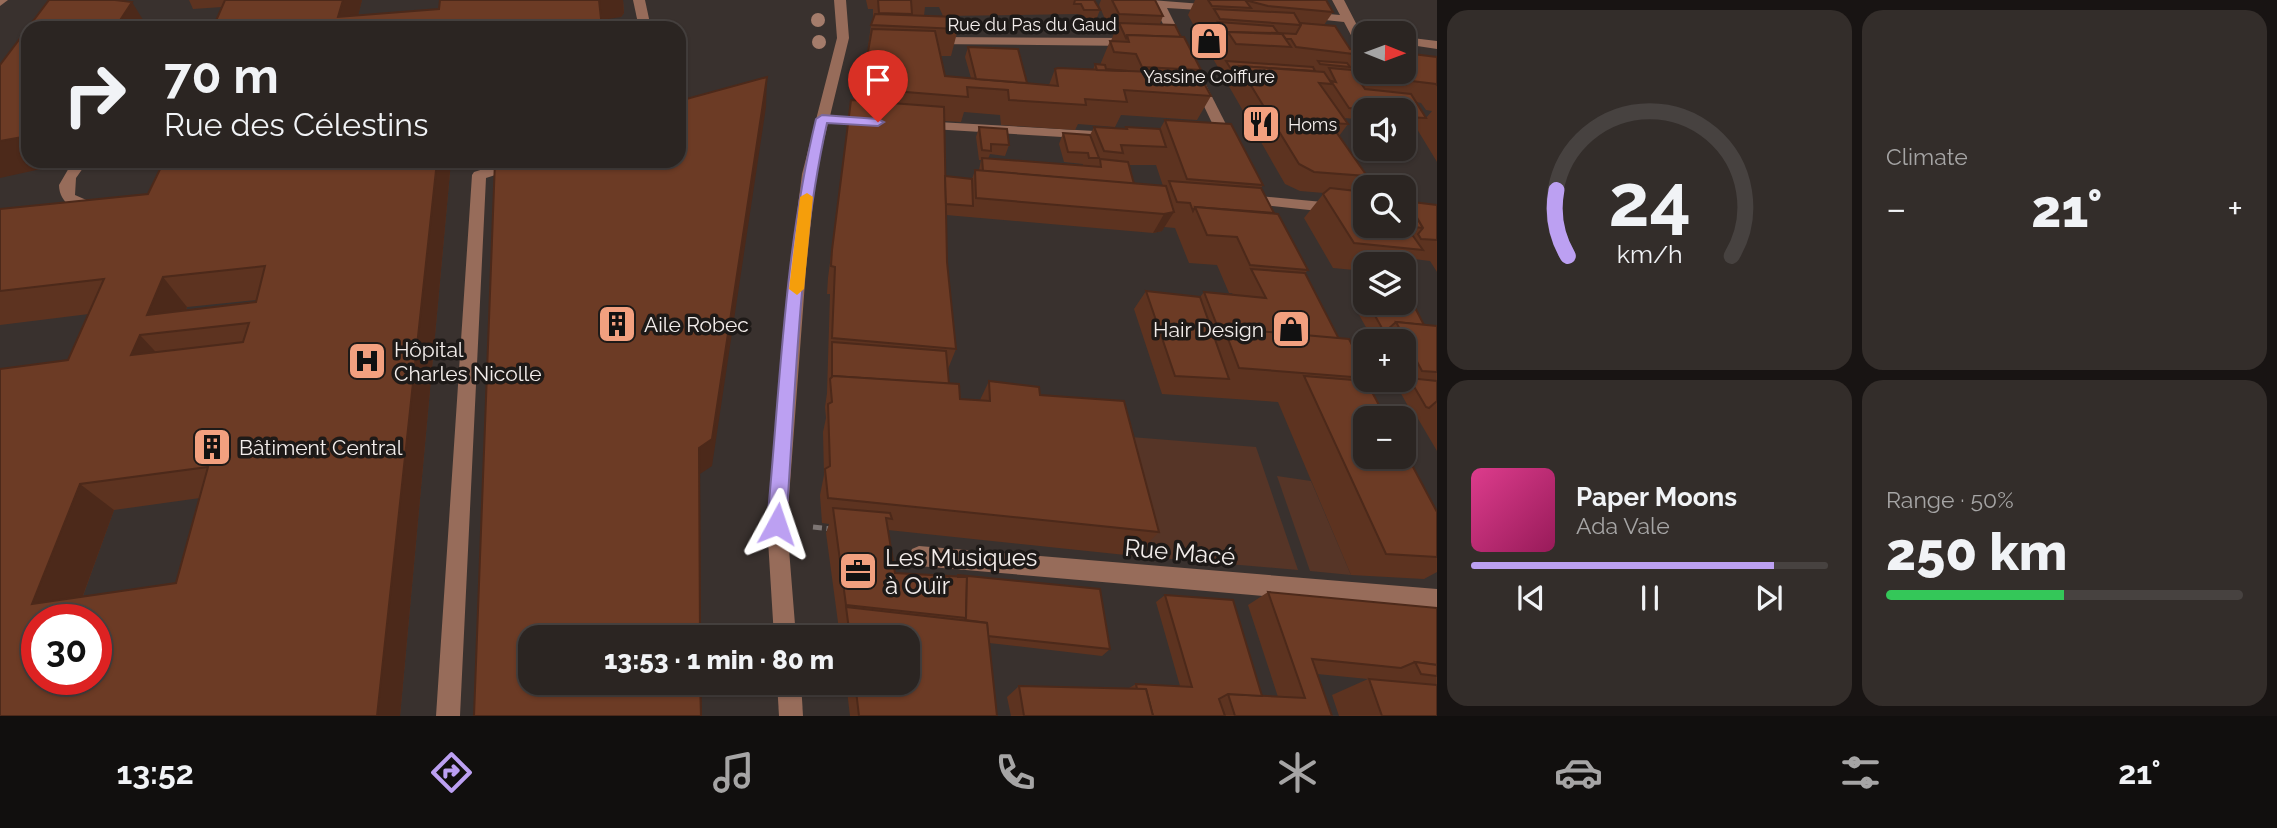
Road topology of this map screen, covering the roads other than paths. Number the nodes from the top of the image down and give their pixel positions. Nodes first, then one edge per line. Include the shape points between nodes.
1 (639, 0) edge
2 (840, 0) edge
3 (1338, 0) edge
4 (1158, 2) edge
5 (1224, 9) edge
6 (1289, 14) edge
7 (1348, 19) junction
8 (644, 21) edge
9 (1353, 28) edge
10 (919, 40) edge
11 (1142, 42) edge
12 (1416, 42) edge
13 (1437, 45) edge
14 (822, 119) junction
15 (1129, 137) edge
16 (1213, 142) edge
17 (75, 168) edge
18 (502, 168) edge
19 (1260, 201) edge
20 (78, 206) junction
21 (52, 209) edge
22 (114, 210) edge
23 (1353, 210) edge
24 (919, 556) dead end
25 (1437, 600) edge
26 (784, 625) edge
27 (790, 695) edge
28 (448, 716) edge
29 (791, 716) edge

1 - 8 street
2 - 14 street via 843,38
3 - 7 street
4 - 5 street
4 - 16 street via 1232,149
6 - 7 street
7 - 9 street
10 - 11 street, Rue du Pas du Gaud
12 - 13 street
14 - 15 street
14 - 26 street via 809,174 798,269 777,524
17 - 20 street via 65,186
18 - 28 street via 479,175
19 - 23 street
20 - 21 street
20 - 22 street
24 - 25 street, Rue Macé
27 - 29 street

